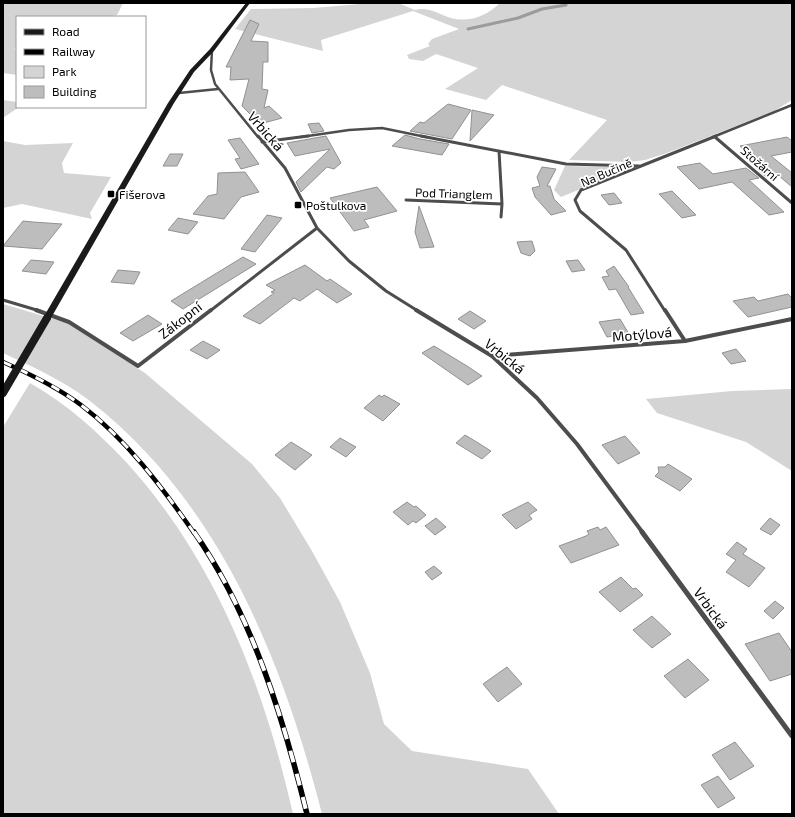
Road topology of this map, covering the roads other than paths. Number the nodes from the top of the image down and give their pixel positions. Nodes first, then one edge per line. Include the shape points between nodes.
1 (248, 3) edge
2 (212, 50) junction
3 (218, 89) junction
4 (178, 93) junction
5 (792, 105) edge
6 (715, 137) junction
7 (262, 142) junction
8 (498, 151) junction
9 (642, 166) junction
10 (406, 200) dead end
11 (792, 203) edge
12 (502, 204) junction
13 (501, 217) dead end
14 (317, 228) junction
15 (3, 300) edge
16 (48, 316) junction
17 (792, 319) edge
18 (685, 341) junction
19 (492, 356) junction
20 (3, 393) edge
21 (792, 736) edge

1 - 2 street
2 - 3 street, Vrbická via 211,77
2 - 4 street via 192,71
3 - 4 street
3 - 7 street, Vrbická
4 - 16 street
5 - 6 street, Na Bučině
6 - 9 street, Na Bučině
6 - 11 street, Stožární
7 - 8 street via 382,128
7 - 14 street, Vrbická via 284,168
8 - 9 street via 566,164
8 - 12 street, Pod Trianglem
9 - 18 street, Na Bučině via 581,190 575,200 580,211 626,250
10 - 12 street, Pod Trianglem
12 - 13 street, Pod Trianglem
14 - 16 street, Zákopní via 138,366 69,322
14 - 19 street, Vrbická via 349,261 386,291
15 - 16 street
16 - 20 street, bridge
17 - 18 street, Motýlová
18 - 19 street, Motýlová
19 - 21 street, Vrbická via 537,398 577,444

